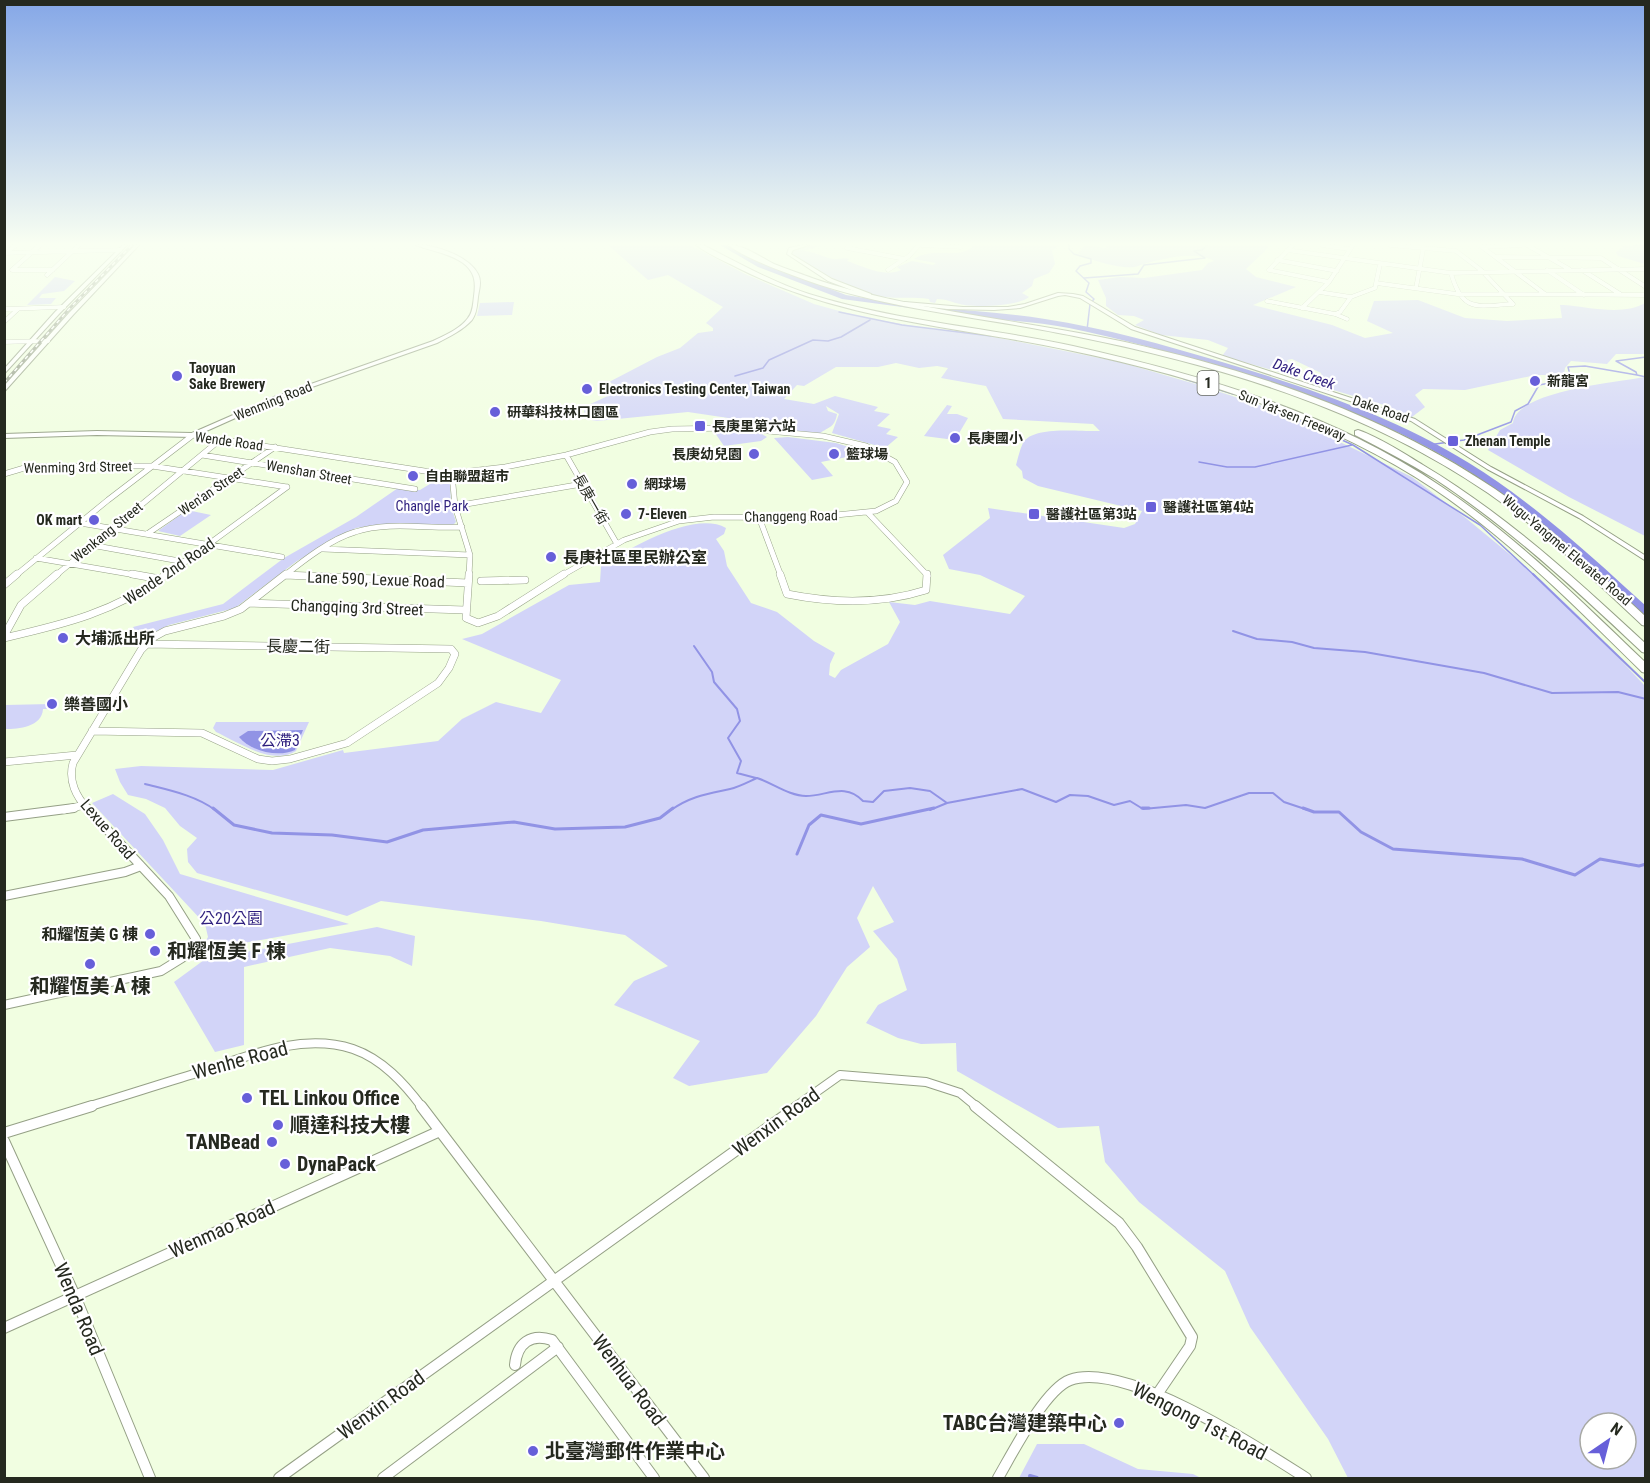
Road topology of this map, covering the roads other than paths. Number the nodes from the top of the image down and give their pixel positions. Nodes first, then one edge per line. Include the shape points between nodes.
1 (57, 314) edge
2 (73, 314) edge
3 (472, 314) edge
4 (893, 314) edge
5 (912, 314) edge
6 (957, 314) edge
7 (963, 314) edge
8 (1108, 314) edge
9 (1335, 314) edge
10 (1347, 320) dead end
11 (33, 341) junction
12 (48, 341) junction
13 (4, 342) edge
14 (4, 373) edge
15 (4, 390) edge
16 (193, 435) junction
17 (4, 436) edge
18 (221, 439) junction
19 (275, 447) junction
20 (202, 455) junction
21 (566, 455) junction
22 (253, 462) junction
23 (152, 466) junction
24 (182, 471) junction
25 (4, 474) edge
26 (452, 474) junction
27 (229, 478) junction
28 (582, 484) junction
29 (287, 487) joint
30 (415, 489) dead end
31 (455, 506) junction
32 (868, 513) junction
33 (760, 519) junction
34 (80, 523) junction
35 (462, 526) junction
36 (113, 527) junction
37 (147, 534) junction
38 (208, 544) junction
39 (616, 544) junction
40 (91, 545) junction
41 (323, 549) junction
42 (470, 555) junction
43 (282, 557) dead end
44 (36, 558) junction
45 (1646, 559) edge
46 (184, 562) junction
47 (69, 563) junction
48 (285, 575) junction
49 (160, 579) junction
50 (525, 580) dead end
51 (481, 581) dead end
52 (468, 583) junction
53 (4, 585) edge
54 (250, 603) junction
55 (465, 610) junction
56 (1646, 617) edge
57 (1646, 623) edge
58 (4, 637) edge
59 (145, 644) junction
60 (1646, 650) edge
61 (1646, 670) edge
62 (92, 731) junction
63 (77, 755) junction
64 (4, 762) edge
65 (84, 805) junction
66 (4, 817) edge
67 (141, 866) junction
68 (4, 896) edge
69 (4, 1005) edge
70 (440, 1131) junction
71 (4, 1133) edge
72 (4, 1141) edge
73 (554, 1281) junction
74 (75, 1296) junction
75 (4, 1328) edge
76 (558, 1347) junction
77 (515, 1365) dead end
78 (1156, 1396) junction
79 (150, 1479) edge
80 (279, 1479) edge
81 (383, 1479) edge
82 (654, 1479) edge
83 (704, 1479) edge
84 (998, 1479) edge
85 (1306, 1479) edge

1 - 11 street
2 - 12 street
3 - 16 street, Wenming Road via 435,342 276,398
4 - 61 highway, Sun Yat-sen Freeway / 1 via 1126,360 1240,394 1320,424 1396,462 1488,525 1539,567
5 - 60 highway, Sun Yat-sen Freeway / 1 via 1041,335 1126,354 1261,393 1326,418 1404,457 1477,504 1546,557
6 - 57 highway, Wugu-Yangmei Elevated Road / 1 via 1157,353 1275,388 1368,424 1429,454 1491,492 1561,546
7 - 56 highway, Wugu-Yangmei Elevated Road / 1 via 1135,345 1296,392 1373,422 1434,452 1498,491 1574,551
8 - 45 street, Dake Road via 1133,328 1212,356 1422,424 1489,468 1581,517
9 - 10 street
11 - 12 street
11 - 13 street
11 - 14 street
12 - 15 street
16 - 17 street, Wende Road
16 - 18 street, Wende Road
16 - 23 street, Wenming Road
18 - 19 street, Wende Road
18 - 20 street, Wenkang Street
19 - 22 street, Wen'an Street
19 - 26 street, Wende Road
20 - 22 street, Wenshan Street
20 - 24 street, Wenkang Street
21 - 26 street, Changgeng Road
21 - 28 street, 長庚一街
21 - 32 street, Changgeng Road via 672,429 733,428 846,440 895,462 907,482 905,492 896,502
22 - 27 street, Wen'an Street
22 - 30 street, Wenshan Street
23 - 24 street, Wenshan Street
23 - 25 street, Wenming 3rd Street via 31,466
23 - 34 street, Wenming Road
24 - 27 street, Wenshan Street
24 - 36 street, Wenkang Street
26 - 31 street
27 - 29 street, Wenshan Street
27 - 37 street, Wen'an Street
28 - 31 street
28 - 39 street, 長庚一街
29 - 38 street, Wende 2nd Road
31 - 35 street
32 - 33 street, Changgeng Road via 817,519
32 - 33 street via 928,575 926,590 911,596 829,602 787,594
33 - 39 street, Changgeng Road via 689,519 659,525
34 - 36 street
34 - 44 street, Wenming Road
35 - 41 street, Lexue Road via 373,527 354,532
35 - 42 street
36 - 37 street
36 - 40 street, Wenkang Street
37 - 38 street
38 - 43 street
38 - 46 street, Wende 2nd Road
39 - 55 street, Changgeng Road via 488,621 470,622
40 - 46 street
40 - 47 street, Wenkang Street
41 - 42 street
41 - 48 street, Lexue Road
42 - 52 street
44 - 47 street
44 - 53 street, Wenming Road
46 - 49 street, Wende 2nd Road
47 - 49 street
47 - 58 street, Wenkang Street via 21,605
48 - 52 street, Lane 590, Lexue Road
48 - 54 street, Lexue Road
49 - 58 street, Wende 2nd Road via 133,598 92,616
50 - 51 street
52 - 55 street
54 - 55 street, Changqing 3rd Street
54 - 59 street, Lexue Road via 224,616 165,631
59 - 62 street, Lexue Road
59 - 62 street, 長慶二街 via 451,649 455,654 449,668 430,689 347,743 297,757 258,759 202,733
62 - 63 street, Lexue Road
63 - 64 street
63 - 65 street, Lexue Road via 71,768 72,782
65 - 66 street
65 - 67 street, Lexue Road
67 - 68 street
67 - 69 street, Lexue Road via 190,926 196,939 192,949 161,971
70 - 71 street, Wenhe Road via 397,1077 369,1055 346,1046 310,1044 258,1052
70 - 73 street, Wenhe Road
70 - 74 street, Wenmao Road
72 - 74 street, Wenda Road
73 - 78 street, Wenxin Road via 840,1075 940,1085 968,1098 1110,1215 1137,1247 1192,1337
73 - 80 street, Wenxin Road
73 - 83 street, Wenhua Road
74 - 75 street, Wenmao Road
74 - 79 street, Wenda Road
76 - 77 street via 552,1340 535,1336 519,1345
76 - 81 street
76 - 82 street
78 - 84 street, Wengong 1st Road via 1099,1376 1071,1379 1048,1398
78 - 85 street, Wengong 1st Road via 1218,1425

